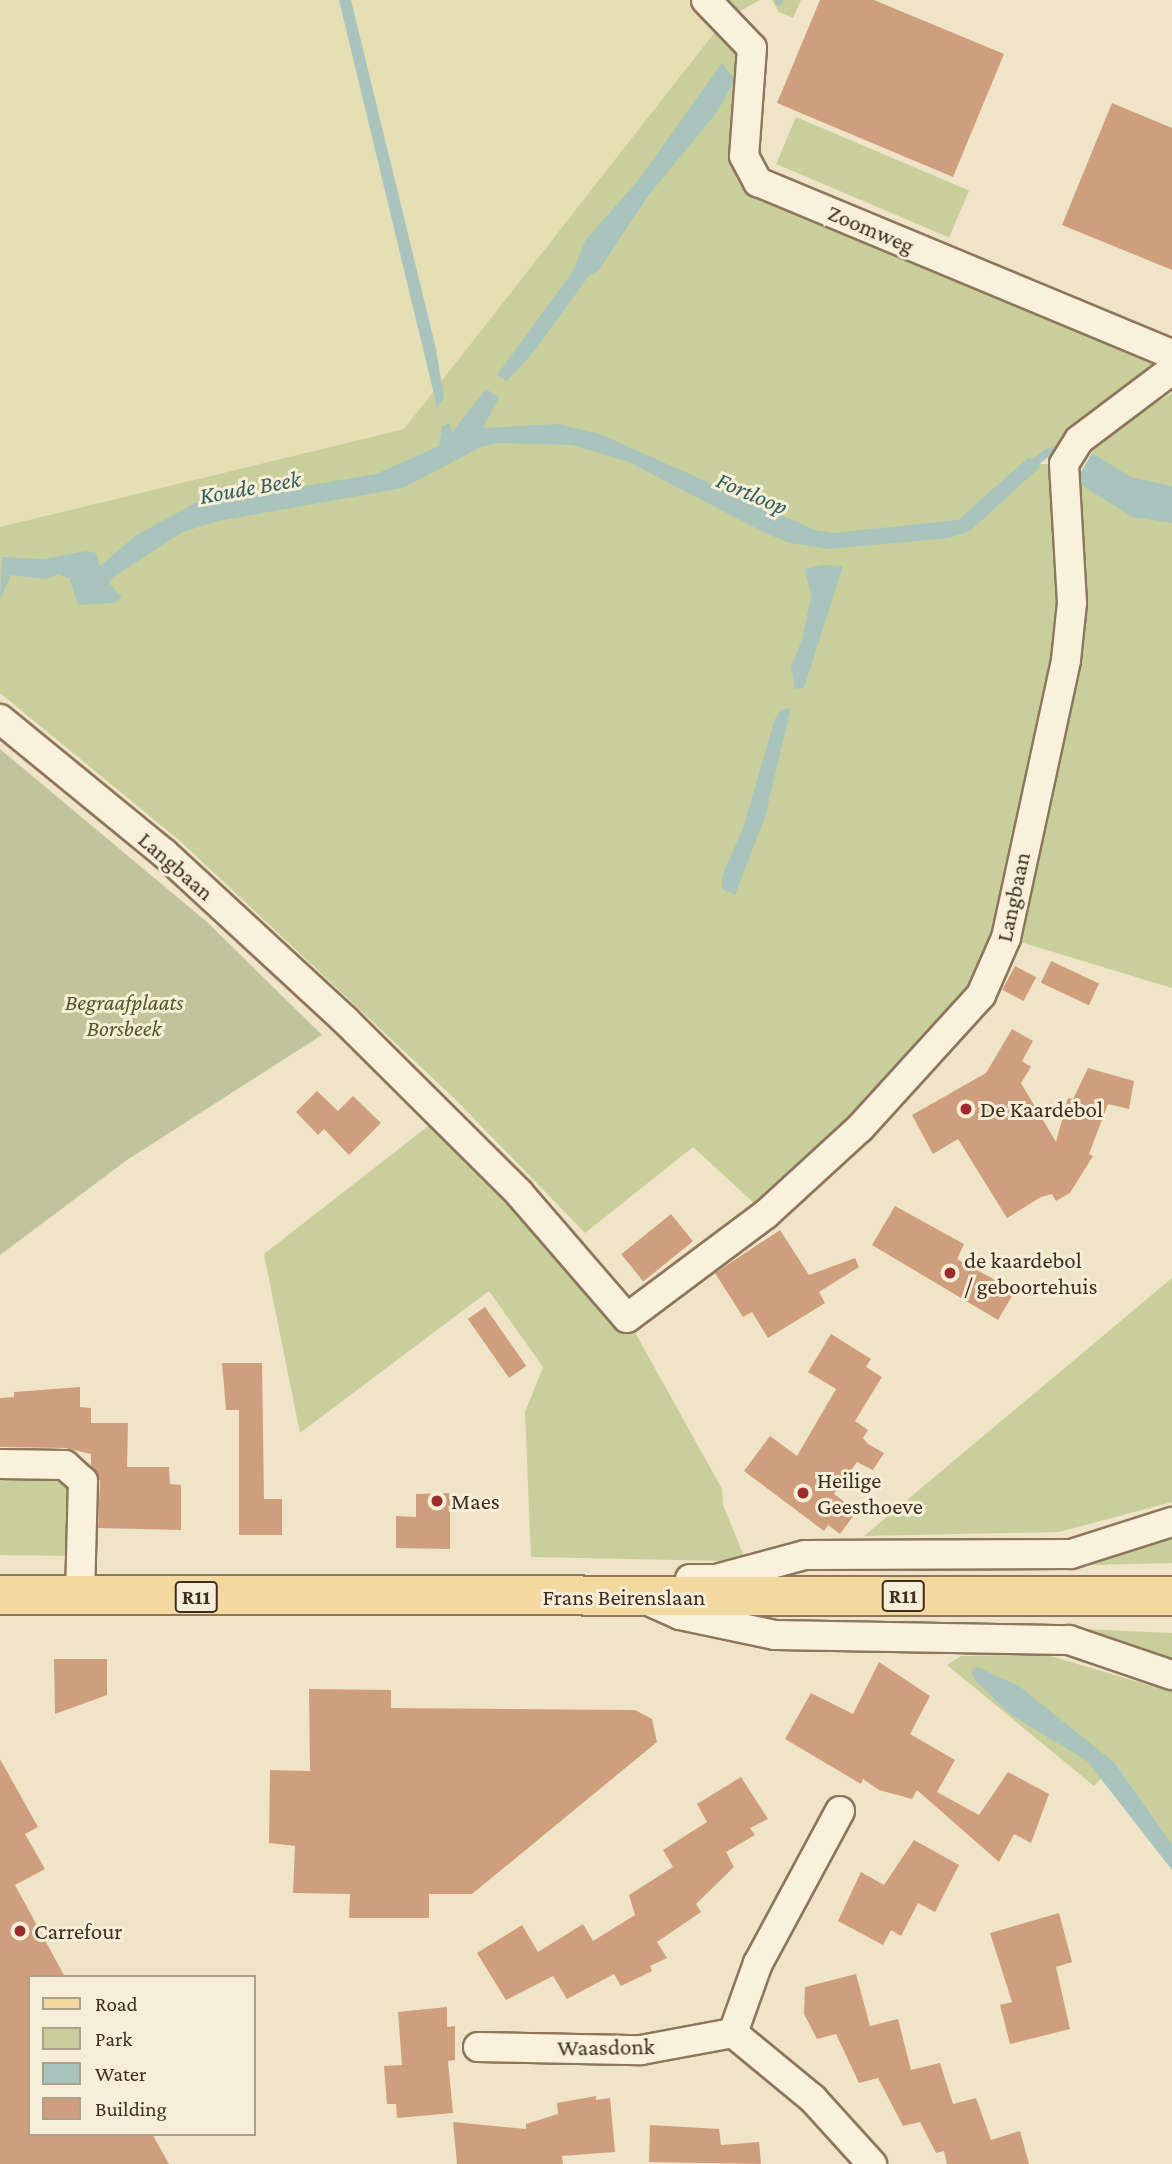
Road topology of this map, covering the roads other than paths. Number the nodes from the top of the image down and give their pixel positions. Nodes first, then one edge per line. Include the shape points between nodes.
1 (706, 0) edge
2 (1172, 354) edge
3 (1172, 370) edge
4 (0, 719) edge
5 (0, 1464) edge
6 (1172, 1522) edge
7 (0, 1595) edge
8 (80, 1596) junction
9 (1171, 1596) edge
10 (638, 1597) junction
11 (1172, 1675) edge
12 (840, 1811) dead end
13 (733, 2033) junction
14 (478, 2047) dead end
15 (872, 2164) edge

1 - 2 street, Zoomweg via 752,48 744,156 758,182
3 - 4 street, Langbaan via 1070,454 1072,603 1066,660 1001,957 959,1023 860,1128 766,1214 627,1318 519,1193 345,1020 164,853
5 - 8 street via 65,1465 83,1481
6 - 10 street via 1090,1550 1049,1556 805,1555 716,1579 688,1579
7 - 8 main road, Frans Beirenslaan / R11
8 - 10 main road, Frans Beirenslaan / R11
9 - 10 main road, Frans Beirenslaan / R11
10 - 11 street via 680,1615 775,1635 1069,1640
12 - 13 street via 758,1963
13 - 14 street, Waasdonk via 641,2050
13 - 15 street via 813,2098

